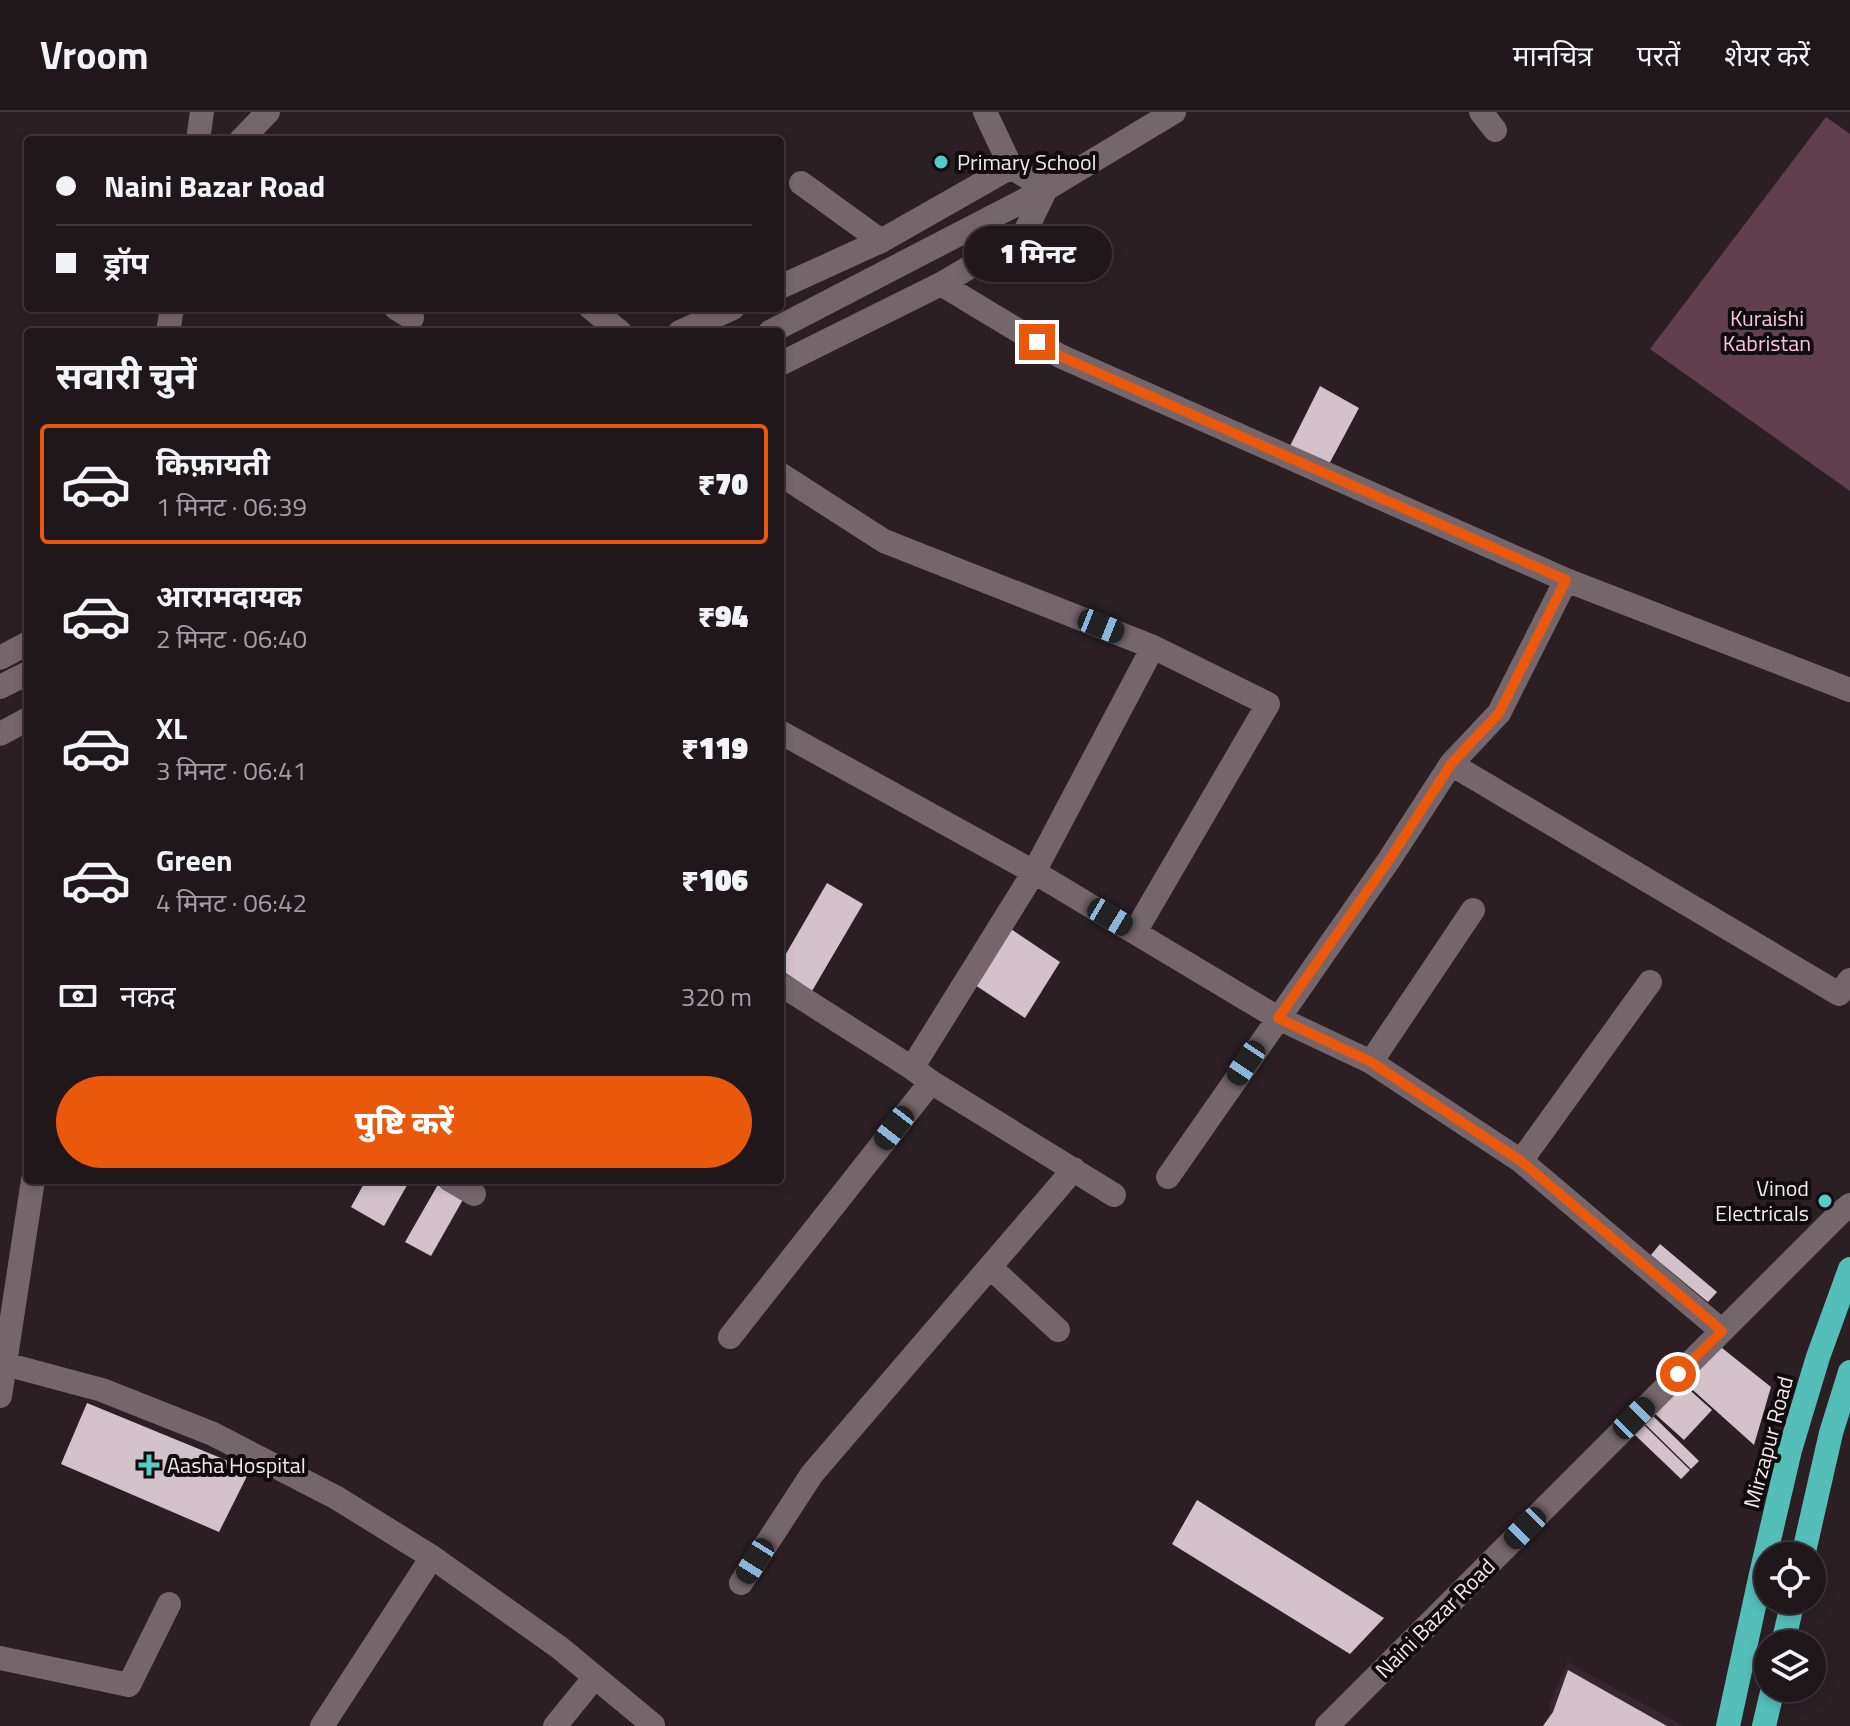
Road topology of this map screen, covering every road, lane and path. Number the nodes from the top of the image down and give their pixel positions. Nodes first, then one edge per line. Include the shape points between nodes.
1 (202, 112) edge
2 (268, 112) edge
3 (985, 112) edge
4 (1174, 112) edge
5 (199, 136) edge
6 (245, 136) edge
7 (1011, 167) junction
8 (801, 183) dead end
9 (1046, 189) junction
10 (881, 241) junction
11 (941, 284) junction
12 (784, 285) edge
13 (596, 312) edge
14 (724, 312) edge
15 (615, 328) edge
16 (689, 328) edge
17 (778, 328) edge
18 (784, 362) edge
19 (784, 477) edge
20 (1566, 580) junction
21 (24, 645) edge
22 (1153, 647) junction
23 (0, 658) edge
24 (24, 675) edge
25 (0, 687) edge
26 (1850, 690) edge
27 (24, 721) edge
28 (0, 734) edge
29 (784, 734) edge
30 (1451, 764) junction
31 (1034, 872) junction
32 (1473, 910) dead end
33 (1135, 932) junction
34 (1850, 980) edge
35 (1650, 982) dead end
36 (784, 987) edge
37 (1278, 1018) junction
38 (1371, 1062) junction
39 (922, 1075) junction
40 (1521, 1161) junction
41 (1074, 1169) junction
42 (1168, 1177) dead end
43 (32, 1184) edge
44 (457, 1184) edge
45 (474, 1194) dead end
46 (1114, 1195) dead end
47 (1850, 1205) edge
48 (990, 1267) junction
49 (1850, 1269) edge
50 (1058, 1330) dead end
51 (1722, 1331) junction
52 (730, 1337) dead end
53 (5, 1364) junction
54 (1850, 1372) edge
55 (0, 1396) edge
56 (1806, 1542) edge
57 (432, 1557) junction
58 (741, 1583) dead end
59 (169, 1604) dead end
60 (0, 1658) edge
61 (595, 1677) junction
62 (1770, 1702) edge
63 (653, 1725) edge
64 (322, 1726) edge
65 (555, 1726) edge
66 (1327, 1726) edge
67 (1728, 1726) edge
68 (1764, 1726) edge

1 - 5 street
2 - 6 street
3 - 7 street
4 - 9 street
7 - 9 street
7 - 10 street
8 - 10 street
9 - 11 street via 1023,236
9 - 17 street
10 - 12 street
11 - 18 street
11 - 20 street via 1060,356
13 - 15 street
14 - 16 street
19 - 22 street via 884,541
20 - 26 street
20 - 30 street via 1499,713
21 - 23 street
22 - 31 street
22 - 33 street via 1268,704
24 - 25 street
27 - 28 street
29 - 31 street
30 - 34 street via 1839,994
30 - 37 street
31 - 33 street
31 - 39 street
32 - 38 street
33 - 37 street
35 - 40 street
36 - 39 street
37 - 38 street
37 - 42 street
38 - 40 street
39 - 41 street
39 - 52 street
40 - 51 street
41 - 46 street
41 - 48 street
43 - 53 street
44 - 45 street
47 - 51 street, Naini Bazar Road
48 - 50 street
48 - 58 street via 812,1474
49 - 67 highway, Mirzapur Road via 1790,1450
51 - 66 street, Naini Bazar Road
53 - 55 street
53 - 57 street via 102,1390 213,1434 337,1498
54 - 56 highway
57 - 61 street
57 - 64 street
59 - 60 street via 129,1685
61 - 63 street
61 - 65 street
62 - 68 highway

